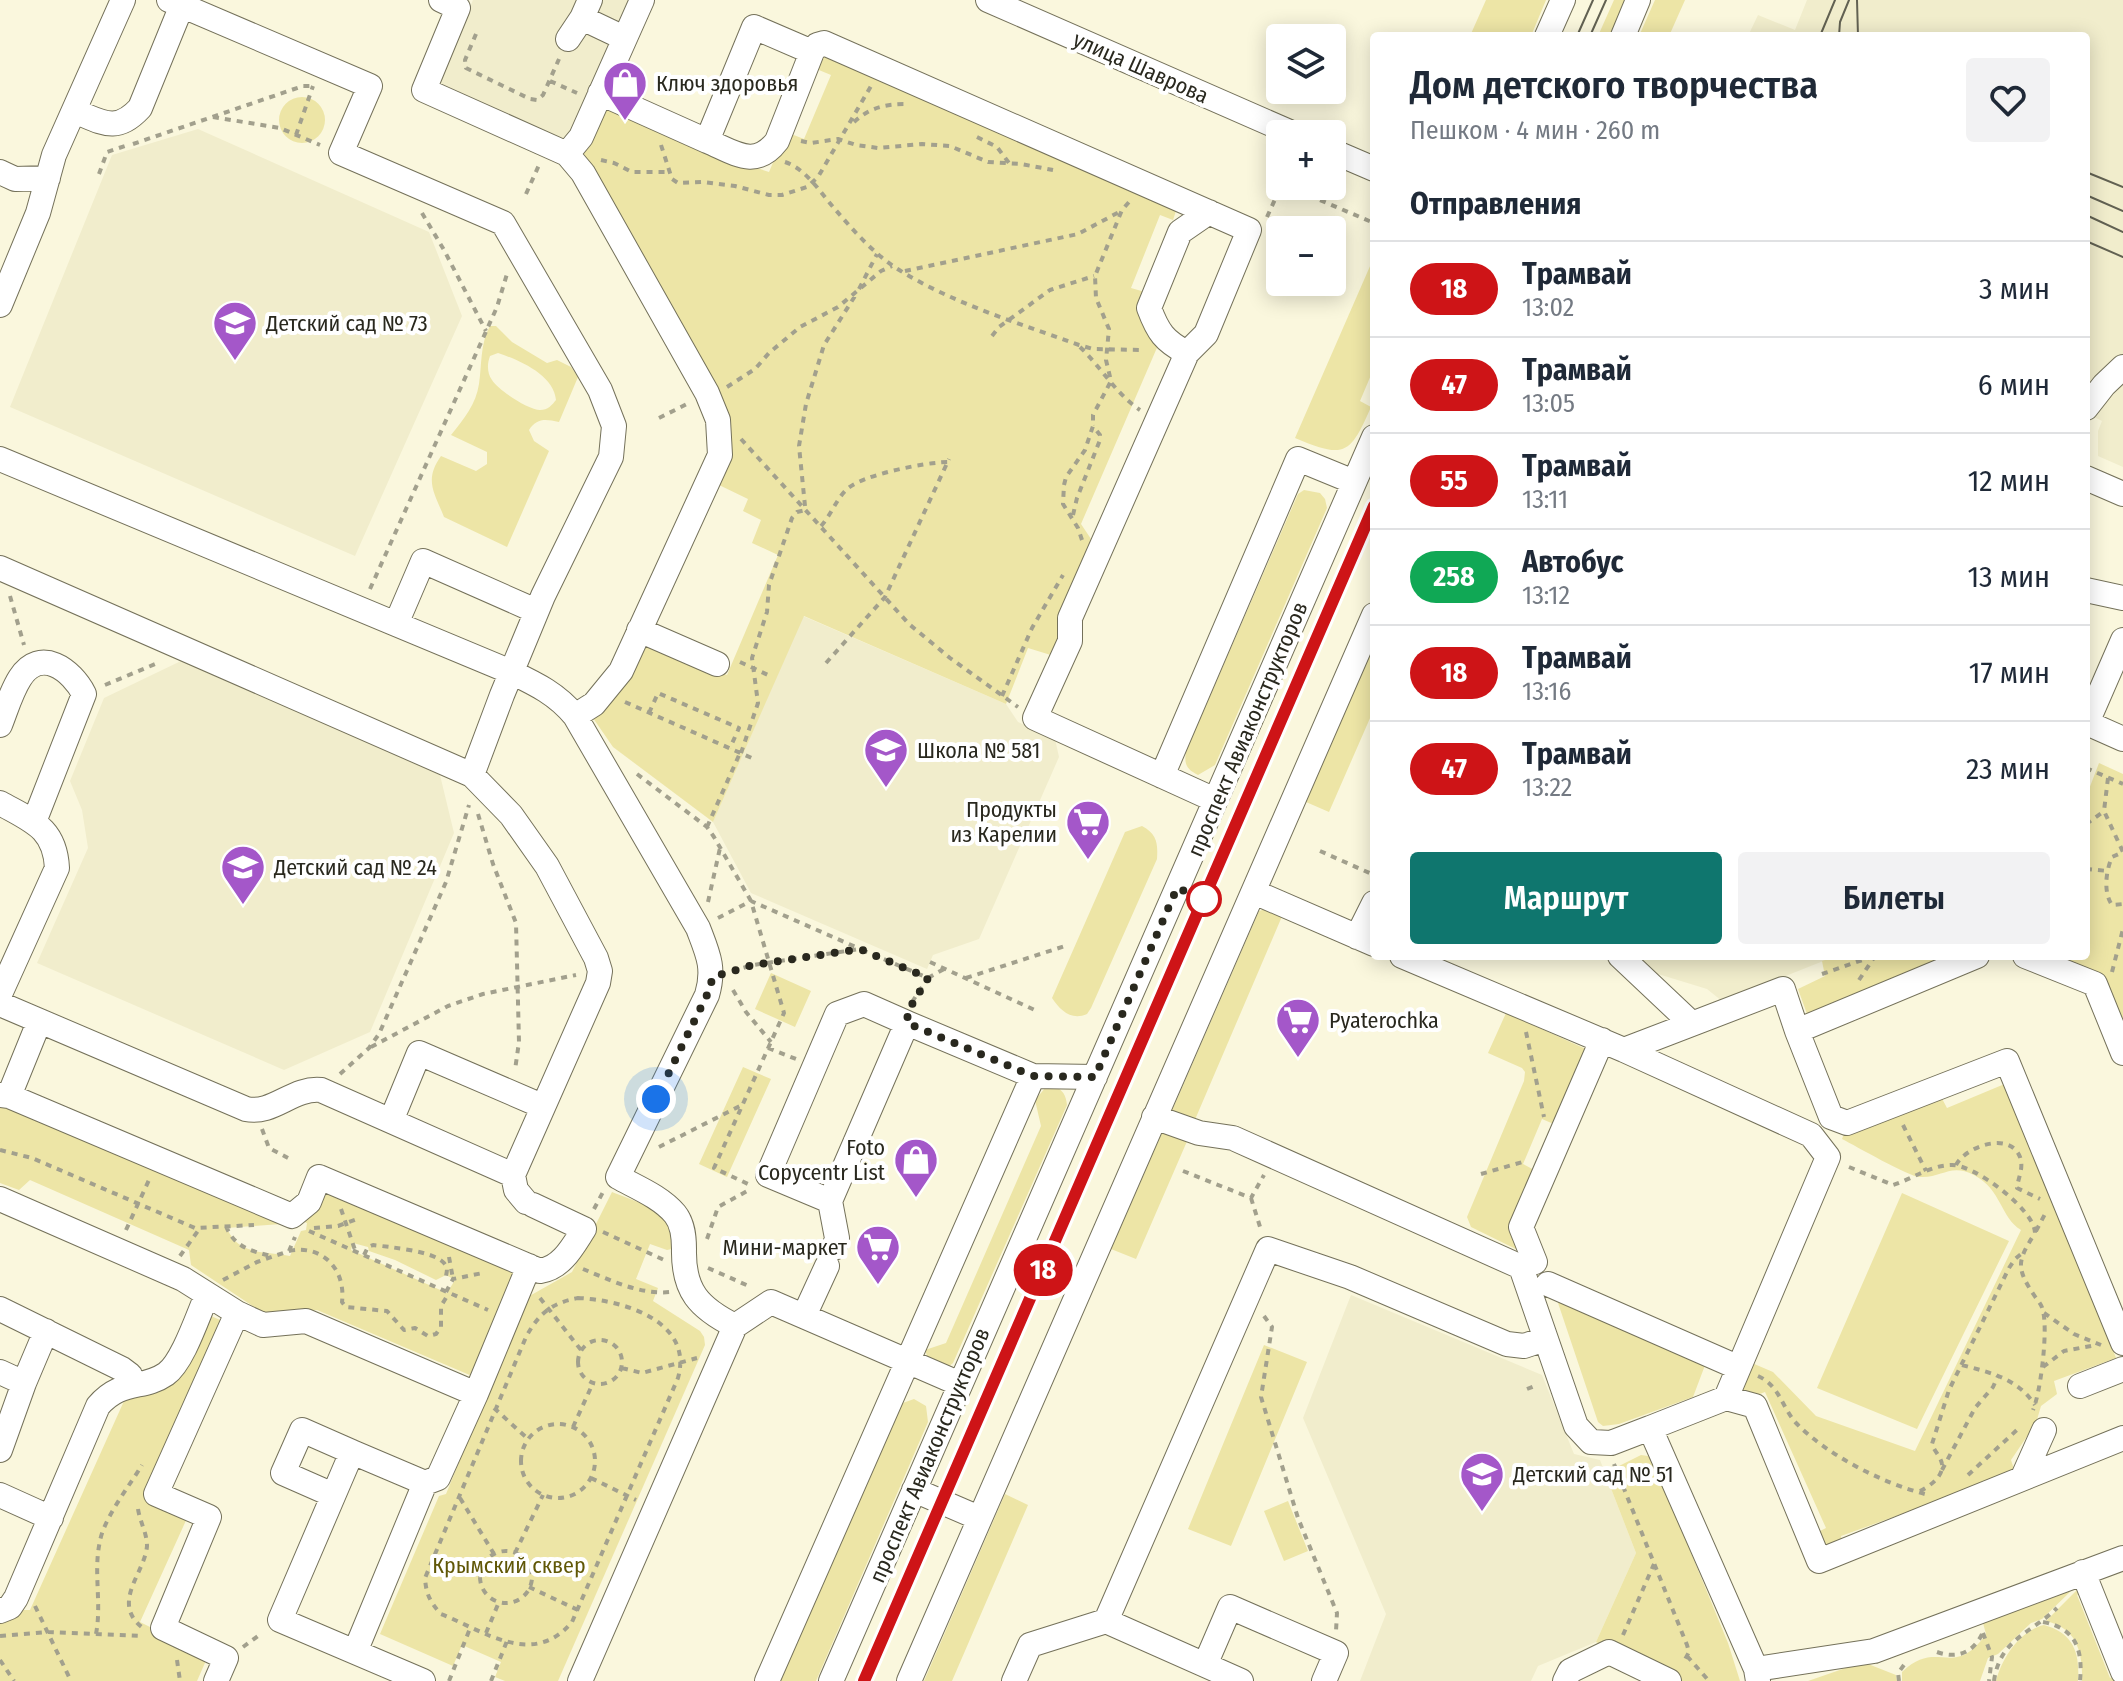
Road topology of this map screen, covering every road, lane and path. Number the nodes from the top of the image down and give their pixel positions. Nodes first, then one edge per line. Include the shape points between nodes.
1 (123, 0) edge
2 (441, 0) edge
3 (642, 0) edge
4 (988, 0) edge
5 (1563, 0) edge
6 (1638, 0) edge
7 (175, 3) edge
8 (586, 9) edge
9 (1549, 32) edge
10 (1625, 32) edge
11 (476, 34) dead end
12 (624, 38) junction
13 (568, 39) joint
14 (812, 52) junction
15 (880, 68) junction
16 (550, 81) junction
17 (313, 86) junction
18 (327, 86) dead end
19 (598, 97) junction
20 (907, 104) dead end
21 (74, 111) junction
22 (211, 117) junction
23 (1266, 122) edge
24 (850, 126) junction
25 (967, 131) dead end
26 (780, 132) junction
27 (296, 135) junction
28 (842, 140) junction
29 (707, 141) junction
30 (312, 142) dead end
31 (558, 149) junction
32 (765, 154) junction
33 (1346, 157) edge
34 (1009, 163) junction
35 (1370, 167) edge
36 (1058, 170) dead end
37 (0, 172) edge
38 (670, 172) dead end
39 (99, 174) dead end
40 (48, 178) junction
41 (396, 179) junction
42 (672, 179) dead end
43 (813, 183) junction
44 (1134, 193) junction
45 (526, 194) dead end
46 (1122, 199) dead end
47 (1276, 200) edge
48 (1318, 200) edge
49 (1122, 210) junction
50 (1209, 212) junction
51 (1370, 221) edge
52 (1249, 230) junction
53 (516, 247) junction
54 (877, 253) junction
55 (893, 265) junction
56 (902, 271) junction
57 (1096, 274) junction
58 (857, 292) junction
59 (0, 305) edge
60 (1010, 320) junction
61 (486, 331) junction
62 (992, 336) dead end
63 (1079, 345) junction
64 (1107, 349) junction
65 (1185, 358) junction
66 (2123, 367) edge
67 (1111, 381) junction
68 (707, 393) junction
69 (2090, 403) edge
70 (659, 418) dead end
71 (718, 420) junction
72 (1158, 420) junction
73 (1093, 426) junction
74 (1370, 446) edge
75 (0, 459) edge
76 (2090, 480) edge
77 (1354, 482) junction
78 (2123, 494) edge
79 (806, 510) junction
80 (1072, 517) junction
81 (821, 526) junction
82 (1082, 547) dead end
83 (1, 568) edge
84 (1068, 570) dead end
85 (2090, 591) edge
86 (885, 597) junction
87 (2123, 598) edge
88 (361, 609) junction
89 (536, 611) junction
90 (396, 624) junction
91 (1370, 624) edge
92 (639, 630) junction
93 (2123, 640) edge
94 (188, 650) junction
95 (728, 663) joint
96 (826, 663) dead end
97 (31, 666) junction
98 (752, 667) junction
99 (511, 672) junction
100 (768, 675) dead end
101 (606, 691) junction
102 (84, 694) junction
103 (1002, 696) junction
104 (649, 713) junction
105 (2090, 715) edge
106 (575, 716) junction
107 (1035, 718) junction
108 (0, 725) edge
109 (2090, 726) edge
110 (2123, 739) edge
111 (730, 748) junction
112 (740, 753) junction
113 (754, 759) dead end
114 (599, 760) junction
115 (2090, 770) edge
116 (472, 775) junction
117 (1162, 776) junction
118 (2108, 778) junction
119 (2123, 784) edge
120 (1215, 800) junction
121 (0, 803) edge
122 (2104, 811) junction
123 (2090, 821) edge
124 (34, 822) junction
125 (707, 827) junction
126 (721, 846) junction
127 (1320, 851) dead end
128 (2090, 869) edge
129 (2108, 871) junction
130 (1370, 873) edge
131 (1254, 892) junction
132 (751, 901) junction
133 (2123, 904) edge
134 (700, 927) junction
135 (2123, 929) edge
136 (1366, 941) edge
137 (1065, 946) dead end
138 (860, 949) junction
139 (1412, 960) edge
140 (1624, 960) edge
141 (1862, 960) edge
142 (1967, 960) edge
143 (2035, 960) edge
144 (930, 962) dead end
145 (770, 963) junction
146 (944, 969) junction
147 (600, 971) junction
148 (1822, 974) dead end
149 (720, 975) junction
150 (928, 978) junction
151 (964, 978) junction
152 (2110, 978) dead end
153 (517, 987) junction
154 (0, 994) edge
155 (0, 1004) edge
156 (1521, 1006) junction
157 (1037, 1011) dead end
158 (39, 1022) junction
159 (907, 1023) junction
160 (1691, 1023) junction
161 (1797, 1031) junction
162 (771, 1042) junction
163 (1613, 1045) junction
164 (369, 1048) junction
165 (2123, 1053) edge
166 (1033, 1076) junction
167 (1095, 1077) junction
168 (321, 1090) junction
169 (510, 1092) junction
170 (4, 1096) edge
171 (1894, 1105) junction
172 (542, 1106) junction
173 (256, 1111) junction
174 (1154, 1117) junction
175 (1831, 1117) junction
176 (1545, 1120) dead end
177 (391, 1121) junction
178 (1811, 1135) junction
179 (0, 1150) edge
180 (1274, 1155) junction
181 (1828, 1157) junction
182 (288, 1158) dead end
183 (158, 1160) junction
184 (1524, 1161) dead end
185 (1955, 1165) junction
186 (1183, 1171) dead end
187 (1927, 1171) junction
188 (1481, 1174) dead end
189 (513, 1175) junction
190 (2017, 1188) dead end
191 (2023, 1192) dead end
192 (1251, 1198) junction
193 (0, 1199) edge
194 (830, 1201) junction
195 (309, 1202) junction
196 (138, 1203) junction
197 (2017, 1205) junction
198 (346, 1223) dead end
199 (259, 1225) dead end
200 (226, 1226) junction
201 (200, 1228) junction
202 (684, 1233) junction
203 (353, 1243) dead end
204 (1268, 1249) junction
205 (116, 1250) junction
206 (289, 1251) junction
207 (356, 1252) junction
208 (2021, 1254) junction
209 (364, 1255) junction
210 (273, 1256) junction
211 (562, 1261) junction
212 (1535, 1262) dead end
213 (529, 1266) junction
214 (168, 1272) junction
215 (1548, 1284) dead end
216 (213, 1289) junction
217 (690, 1289) junction
218 (448, 1292) junction
219 (1248, 1294) junction
220 (547, 1308) junction
221 (0, 1309) edge
222 (237, 1313) junction
223 (2044, 1313) junction
224 (804, 1316) junction
225 (507, 1319) junction
226 (735, 1326) junction
227 (46, 1331) junction
228 (1545, 1339) junction
229 (2097, 1344) junction
230 (2116, 1345) edge
231 (581, 1350) junction
232 (906, 1360) junction
233 (683, 1361) junction
234 (1961, 1365) junction
235 (1737, 1367) junction
236 (622, 1368) junction
237 (2041, 1369) junction
238 (2123, 1369) edge
239 (0, 1372) edge
240 (1998, 1376) junction
241 (24, 1383) junction
242 (593, 1383) junction
243 (132, 1384) junction
244 (960, 1384) junction
245 (2080, 1386) dead end
246 (476, 1394) junction
247 (1726, 1398) junction
248 (2035, 1405) junction
249 (496, 1409) junction
250 (2033, 1422) junction
251 (573, 1427) junction
252 (1650, 1428) junction
253 (2123, 1438) edge
254 (528, 1439) junction
255 (1606, 1443) junction
256 (0, 1450) edge
257 (352, 1452) junction
258 (142, 1465) dead end
259 (1940, 1472) junction
260 (2023, 1477) junction
261 (134, 1478) junction
262 (591, 1478) junction
263 (1962, 1480) dead end
264 (432, 1481) junction
265 (136, 1486) dead end
266 (914, 1490) junction
267 (1918, 1492) junction
268 (1931, 1494) dead end
269 (0, 1495) edge
270 (333, 1495) junction
271 (543, 1495) junction
272 (459, 1496) junction
273 (627, 1496) junction
274 (137, 1502) dead end
275 (655, 1508) junction
276 (51, 1518) junction
277 (979, 1518) junction
278 (515, 1553) junction
279 (494, 1554) junction
280 (2123, 1558) edge
281 (1654, 1564) junction
282 (2123, 1568) edge
283 (2084, 1576) junction
284 (24, 1582) junction
285 (529, 1587) junction
286 (499, 1602) junction
287 (2063, 1602) dead end
288 (578, 1610) junction
289 (0, 1611) edge
290 (280, 1620) junction
291 (1106, 1621) junction
292 (1980, 1621) dead end
293 (606, 1622) junction
294 (2043, 1622) junction
295 (471, 1626) junction
296 (159, 1631) junction
297 (1983, 1631) junction
298 (48, 1632) junction
299 (486, 1633) junction
300 (96, 1634) junction
301 (0, 1636) edge
302 (507, 1641) junction
303 (174, 1651) dead end
304 (355, 1652) junction
305 (1933, 1652) dead end
306 (1336, 1653) junction
307 (1615, 1655) junction
308 (1687, 1656) junction
309 (226, 1658) junction
310 (0, 1660) edge
311 (1911, 1660) dead end
312 (1205, 1665) junction
313 (2123, 1672) edge
314 (1757, 1675) edge
315 (1673, 1676) edge
316 (1992, 1679) edge
317 (14, 1681) edge
318 (71, 1681) edge
319 (180, 1681) edge
320 (216, 1681) edge
321 (423, 1681) edge
322 (449, 1681) edge
323 (491, 1681) edge
324 (580, 1681) edge
325 (767, 1681) edge
326 (831, 1681) edge
327 (909, 1681) edge
328 (1014, 1681) edge
329 (1241, 1681) edge
330 (1324, 1681) edge
331 (1565, 1681) edge
332 (1709, 1681) edge
333 (1899, 1681) edge
334 (2080, 1681) edge

1 - 21 street
2 - 31 street via 458,8 424,90
3 - 12 street
4 - 23 street, улица Шаврова
5 - 9 street
6 - 10 street
7 - 21 street via 140,108 131,118 119,125 106,124
7 - 41 street via 370,86 341,153
8 - 12 street
8 - 13 street
11 - 16 path via 465,60 472,73 537,100
12 - 19 street
13 - 16 path
14 - 15 street via 824,43
14 - 26 street
14 - 29 street via 754,27
15 - 24 path
15 - 44 street
16 - 19 path
17 - 18 path
17 - 22 path
17 - 27 path
19 - 29 street
19 - 31 street via 581,137
20 - 24 path via 868,111
21 - 40 street
22 - 27 path
22 - 39 path via 107,152
24 - 28 path
25 - 34 path via 997,147
26 - 28 path via 805,143
26 - 32 street
27 - 30 path
28 - 34 path via 878,148 950,146 988,162
28 - 43 path
29 - 32 street via 746,157
31 - 38 path via 632,172
31 - 45 path
31 - 68 street via 583,173
32 - 43 path via 793,164
33 - 35 street
34 - 36 path
37 - 40 street via 15,179
40 - 59 street
41 - 53 street via 503,223
41 - 61 path via 444,250
42 - 43 path via 769,195
43 - 54 path
44 - 46 path
44 - 49 path
44 - 50 street
47 - 52 path via 1267,217
48 - 51 path
49 - 56 path via 1078,234
49 - 57 path
50 - 52 street
50 - 65 street via 1180,232 1149,308 1156,327
52 - 65 street via 1206,334
53 - 61 path
53 - 89 street via 600,390 614,426 611,457
54 - 55 path
54 - 58 path
55 - 56 path
55 - 58 path
56 - 60 path
57 - 60 path via 1050,290
57 - 64 path via 1096,298 1109,329
58 - 68 path via 800,327 742,378
58 - 79 path via 824,345 806,404 799,446
60 - 62 path
60 - 63 path
61 - 88 path
63 - 64 path
63 - 67 path
64 - 65 path via 1143,349
64 - 67 path
65 - 72 street
66 - 69 street
67 - 72 path via 1125,400
67 - 73 path via 1093,415
68 - 70 path
68 - 71 street
71 - 79 path
71 - 92 street via 720,455
72 - 107 street via 1070,618 1070,641
73 - 80 path via 1100,440
73 - 80 path via 1064,485 1063,504
74 - 77 street, проспект Авиаконструкторов
75 - 88 street
76 - 78 street
77 - 117 street via 1298,459
77 - 120 street, проспект Авиаконструкторов
79 - 81 path
79 - 98 path via 792,518 769,585
80 - 82 path
81 - 86 path
81 - 86 path via 854,483 948,461
83 - 94 street
83 - 97 path
84 - 103 path via 1032,628
85 - 87 street
86 - 96 path
86 - 103 path via 909,624
88 - 90 street
89 - 90 street via 423,561
89 - 99 street
90 - 99 street
91 - 131 street
92 - 95 street
92 - 101 street
93 - 105 street
94 - 102 path
94 - 116 street
95 - 98 path
97 - 102 street via 63,667
97 - 108 street via 20,677
98 - 100 path
98 - 112 path via 758,703
99 - 106 street via 549,690
99 - 116 street
101 - 104 path
101 - 106 street
102 - 124 street
103 - 107 path
104 - 111 path
104 - 111 path via 658,693 726,722 739,728
106 - 114 street
107 - 117 street
109 - 110 street
111 - 112 path
112 - 113 path
112 - 125 path
114 - 125 path via 616,758
114 - 134 street
115 - 118 path
116 - 147 street via 511,815 547,866
117 - 120 street
118 - 119 path
118 - 122 path
120 - 167 street, проспект Авиаконструкторов
121 - 124 street
122 - 123 path
122 - 129 path via 2123,852 2112,857
124 - 154 street via 56,849 57,868
125 - 126 path
126 - 132 path
126 - 134 path
127 - 130 path
128 - 129 path
129 - 133 path via 2108,900
131 - 136 street
131 - 174 street
132 - 134 path
132 - 138 path
132 - 145 path
134 - 149 street
135 - 152 path
137 - 151 path
138 - 145 path
138 - 150 path
139 - 156 street
140 - 160 street
141 - 148 path
142 - 161 street
143 - 165 street via 2095,984
144 - 146 path
145 - 149 path
145 - 162 path via 784,1013
146 - 150 path
146 - 151 path
147 - 153 path
147 - 172 street
149 - 162 path
149 - 202 street via 618,1177 665,1205
150 - 159 path via 908,1011
151 - 157 path
153 - 164 path via 448,1006
153 - 164 path via 516,923 472,795 446,882
153 - 169 path via 519,1042
155 - 158 street
156 - 163 street
156 - 176 path
158 - 170 street
158 - 173 street
159 - 166 street
159 - 194 street
159 - 194 street via 864,1004 837,1014 768,1175
160 - 161 street via 1783,989
160 - 163 street
161 - 175 street
162 - 202 path via 714,1168 756,1187 718,1207 706,1241
163 - 178 street
163 - 212 street via 1521,1227
164 - 168 path
166 - 167 street
166 - 232 street
167 - 244 street, проспект Авиаконструкторов
168 - 173 street via 309,1089
168 - 177 street
169 - 172 street
169 - 177 street via 419,1053
170 - 183 street
171 - 175 street via 1847,1123
171 - 187 path
171 - 230 street via 2007,1061
172 - 189 street
173 - 182 path via 269,1148
174 - 180 street
174 - 277 street
175 - 178 street
177 - 189 street
178 - 181 street
179 - 196 path via 32,1158
180 - 192 path
180 - 228 street via 1521,1267
181 - 187 path via 1893,1185
181 - 235 street
183 - 195 street via 292,1216
183 - 196 path
184 - 188 path
185 - 187 path
185 - 190 path via 1984,1144 2010,1147 2022,1161
185 - 197 path via 1985,1178
186 - 192 path
189 - 211 street via 516,1190 530,1203 584,1229
191 - 197 path
192 - 204 path
193 - 205 street
194 - 224 street via 837,1238
195 - 206 path
195 - 213 street via 319,1177
196 - 201 path
196 - 205 path
197 - 208 path via 2035,1229
198 - 207 path via 304,1229
199 - 200 path
200 - 201 path
200 - 210 path via 242,1247
201 - 214 path
202 - 217 street via 683,1262
203 - 207 path
204 - 219 street
204 - 228 street via 1350,1277 1507,1344 1524,1346
205 - 214 street
206 - 210 path
206 - 218 path via 306,1249 324,1258 344,1283 346,1307 387,1311 404,1330 436,1334
207 - 209 path
208 - 223 path via 2021,1273
208 - 234 path
209 - 218 path
209 - 218 path via 373,1245 442,1262 446,1276 453,1279
210 - 216 path
211 - 213 street via 551,1270
211 - 217 path via 659,1293
213 - 220 path via 536,1293
213 - 225 street
214 - 216 street
215 - 235 street
216 - 222 street
216 - 243 street via 175,1365 155,1379
217 - 226 street via 701,1305
218 - 225 path
219 - 291 street
219 - 306 path via 1272,1327 1261,1397 1298,1518 1337,1613
220 - 231 path
220 - 233 path via 578,1298 623,1305 667,1329
220 - 249 path via 526,1337
221 - 227 street
222 - 246 street via 263,1325 306,1321
222 - 296 street via 156,1494 209,1517
223 - 229 path
223 - 237 path
224 - 226 street via 771,1302
224 - 232 street
225 - 246 street
226 - 275 street
227 - 241 street
227 - 243 street via 122,1369
228 - 255 street via 1576,1426 1591,1442
229 - 230 path
229 - 237 path via 2064,1351
231 - 236 path via 592,1341 606,1340 618,1348
231 - 242 path via 581,1373
232 - 244 street
232 - 325 street
233 - 236 path via 642,1373
233 - 273 path
234 - 240 path
234 - 259 path via 1932,1444
235 - 247 street
235 - 267 path via 1771,1384 1789,1414 1818,1444 1843,1461
236 - 242 path via 614,1380
237 - 248 path
238 - 245 street
239 - 241 street
240 - 248 path via 2016,1384
240 - 259 path
241 - 256 street
242 - 251 path
243 - 276 street via 98,1406
244 - 266 street, проспект Авиаконструкторов
246 - 249 path
246 - 264 street
247 - 252 street
247 - 260 street via 1755,1406 1819,1561
248 - 250 path
249 - 254 path
249 - 272 path
250 - 260 street
250 - 263 path
251 - 254 path via 553,1424
251 - 262 path via 595,1454
252 - 255 street
252 - 314 street
253 - 260 street
254 - 271 path via 522,1471
255 - 281 path
257 - 264 street
257 - 270 street
257 - 270 street via 302,1430 283,1473
258 - 261 path
259 - 267 path
261 - 265 path
261 - 300 path via 100,1537
262 - 271 path via 585,1488 565,1498
262 - 273 path
264 - 272 path
264 - 304 street
266 - 277 street
266 - 326 street, проспект Авиаконструкторов
267 - 268 path
269 - 276 street
270 - 290 street
271 - 278 path
272 - 279 path
272 - 295 path via 429,1566 426,1592 441,1614
273 - 275 path
273 - 288 path
274 - 296 path via 147,1547 129,1598 139,1625
275 - 293 street
276 - 284 street
277 - 327 street
278 - 279 path
278 - 285 path via 529,1567
279 - 286 path via 480,1575 484,1592
280 - 283 street
281 - 307 path
281 - 308 path
282 - 283 street
283 - 313 street
283 - 314 street via 1874,1651
284 - 289 street via 10,1607
284 - 298 path
285 - 286 path via 520,1598
285 - 288 path
286 - 299 path
287 - 294 path
288 - 293 path
288 - 302 path via 562,1634 549,1642 522,1646
290 - 304 street
290 - 309 path
291 - 312 street
291 - 328 street via 1030,1645
292 - 297 path
293 - 324 street
294 - 316 path via 2033,1624 2005,1651
294 - 334 path via 2074,1641 2082,1661
295 - 299 path
295 - 322 path
296 - 300 path
296 - 309 street
297 - 305 path via 1964,1654
297 - 316 path via 1992,1657
298 - 300 path
298 - 301 path
298 - 318 path
299 - 302 path
302 - 323 path
303 - 319 path
304 - 321 street
306 - 312 street via 1230,1607
306 - 330 street
307 - 315 street
307 - 331 street via 1609,1652 1570,1671
308 - 315 path
308 - 332 path
309 - 320 street
310 - 317 path
311 - 333 path via 1898,1673
312 - 329 street

